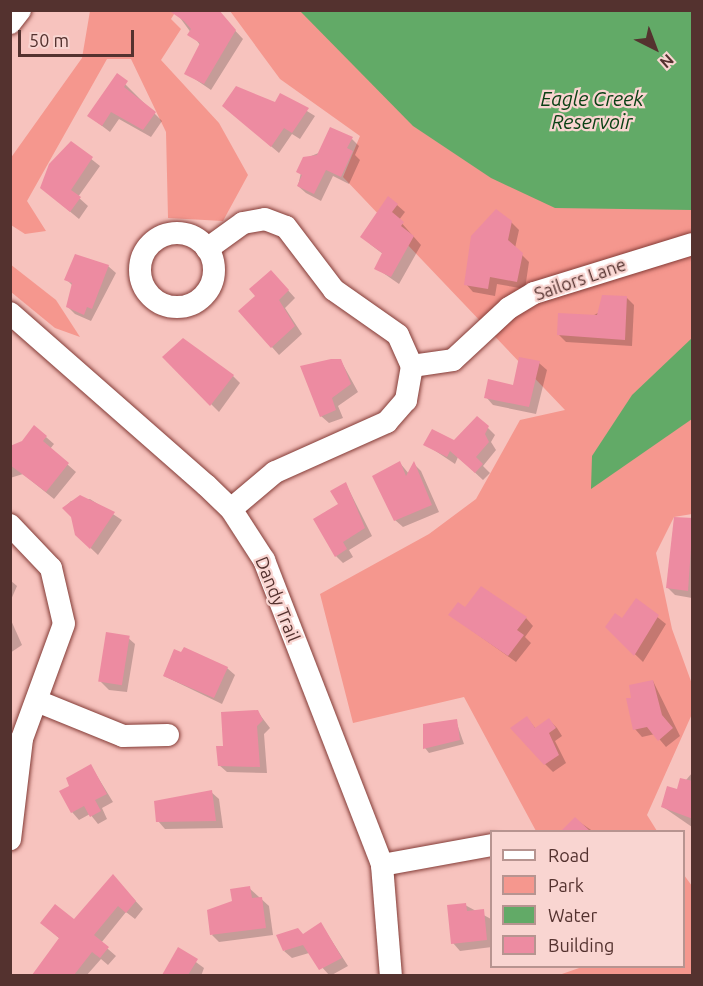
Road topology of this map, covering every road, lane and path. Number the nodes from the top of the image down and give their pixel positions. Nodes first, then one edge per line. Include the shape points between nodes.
1 (20, 10) edge
2 (10, 23) edge
3 (693, 244) edge
4 (207, 249) dead end
5 (10, 313) edge
6 (412, 366) junction
7 (231, 509) junction
8 (10, 525) edge
9 (37, 701) junction
10 (168, 735) dead end
11 (10, 838) edge
12 (490, 845) edge
13 (382, 865) junction
14 (391, 975) edge

1 - 2 street
3 - 6 street, Sailors Lane via 534,293 509,308 453,360
4 - 6 street via 243,223 265,219 286,227 334,290 398,335
5 - 7 street, Dandy Trail
6 - 7 street via 406,400 387,422 275,472
7 - 13 street, Dandy Trail via 271,573
8 - 9 street via 44,556 61,595 62,638
9 - 10 street via 123,736
9 - 11 street via 22,739
12 - 13 street
13 - 14 street, Dandy Trail

